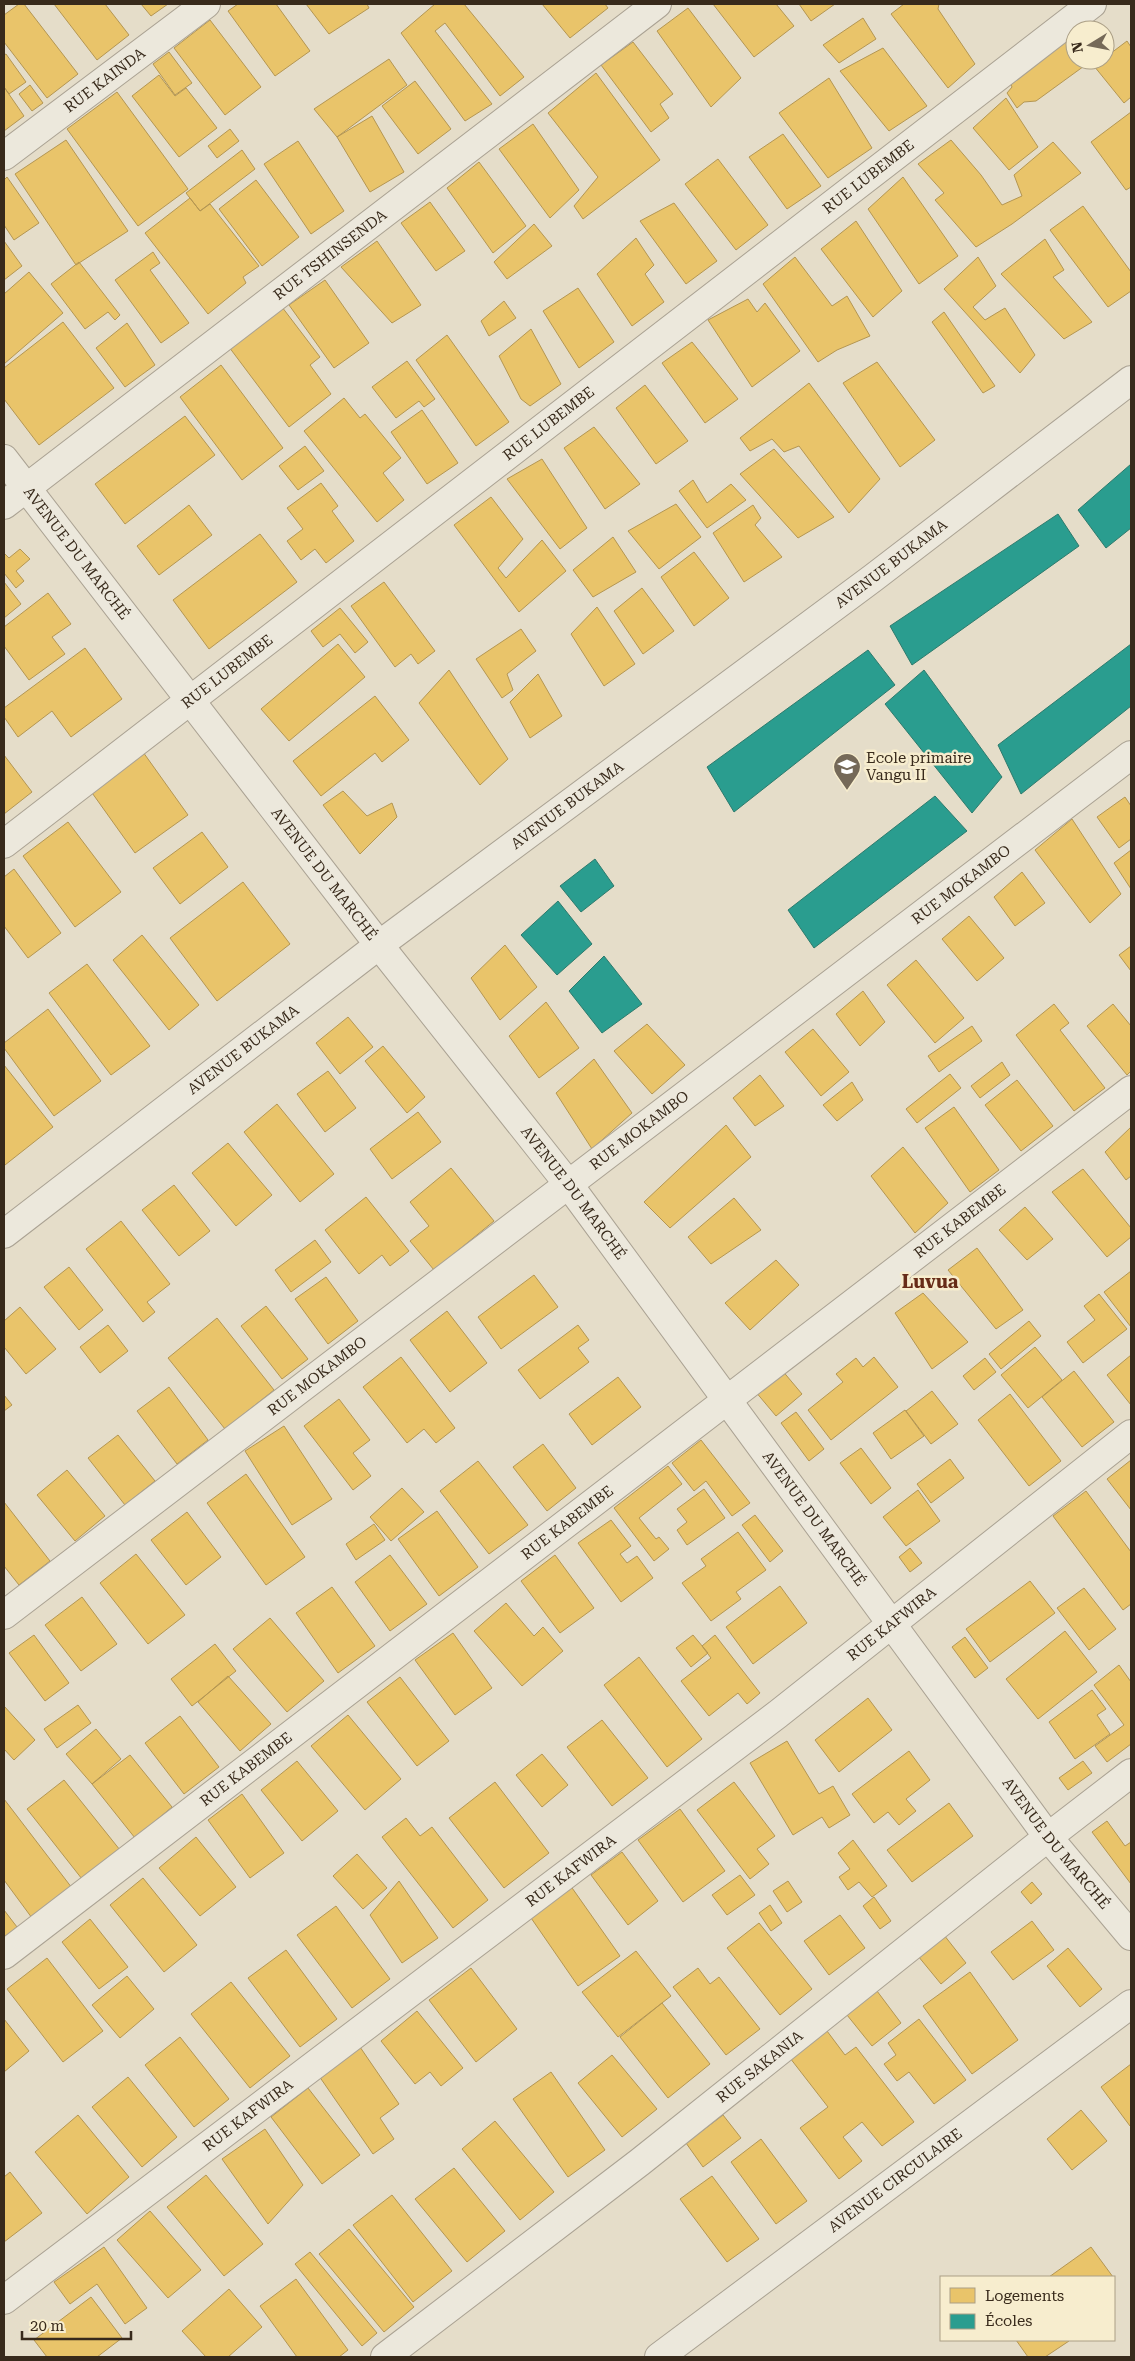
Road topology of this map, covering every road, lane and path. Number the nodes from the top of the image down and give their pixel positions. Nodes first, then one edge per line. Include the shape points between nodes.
1 (206, 4) edge
2 (657, 4) edge
3 (1092, 4) edge
4 (4, 156) edge
5 (1131, 380) edge
6 (4, 459) edge
7 (26, 488) junction
8 (4, 505) edge
9 (190, 701) junction
10 (1131, 755) edge
11 (4, 844) edge
12 (379, 945) junction
13 (1131, 1090) edge
14 (569, 1185) junction
15 (4, 1234) edge
16 (727, 1400) junction
17 (1131, 1434) edge
18 (4, 1615) edge
19 (892, 1624) junction
20 (1131, 1773) edge
21 (1048, 1837) junction
22 (1131, 1936) edge
23 (4, 1955) edge
24 (1131, 2004) edge
25 (4, 2300) edge
26 (385, 2357) edge
27 (659, 2357) edge

1 - 4 street, RUE KAINDA
2 - 7 street, RUE TSHINSENDA
3 - 9 street, RUE LUBEMBE
5 - 12 street, AVENUE BUKAMA via 873,578
6 - 7 street, AVENUE DU MARCHÉ
7 - 8 street, RUE TSHINSENDA
7 - 9 street, AVENUE DU MARCHÉ
9 - 11 street, RUE LUBEMBE
9 - 12 street, AVENUE DU MARCHÉ
10 - 14 street, RUE MOKAMBO
12 - 14 street, AVENUE DU MARCHÉ
12 - 15 street, AVENUE BUKAMA
13 - 16 street, RUE KABEMBE
14 - 16 street, AVENUE DU MARCHÉ
14 - 18 street, RUE MOKAMBO
16 - 19 street, AVENUE DU MARCHÉ
16 - 23 street, RUE KABEMBE
17 - 19 street, RUE KAFWIRA
19 - 21 street, AVENUE DU MARCHÉ
19 - 25 street, RUE KAFWIRA
20 - 21 street, RUE SAKANIA
21 - 22 street, AVENUE DU MARCHÉ
21 - 26 street, RUE SAKANIA via 640,2162
24 - 27 street, AVENUE CIRCULAIRE

